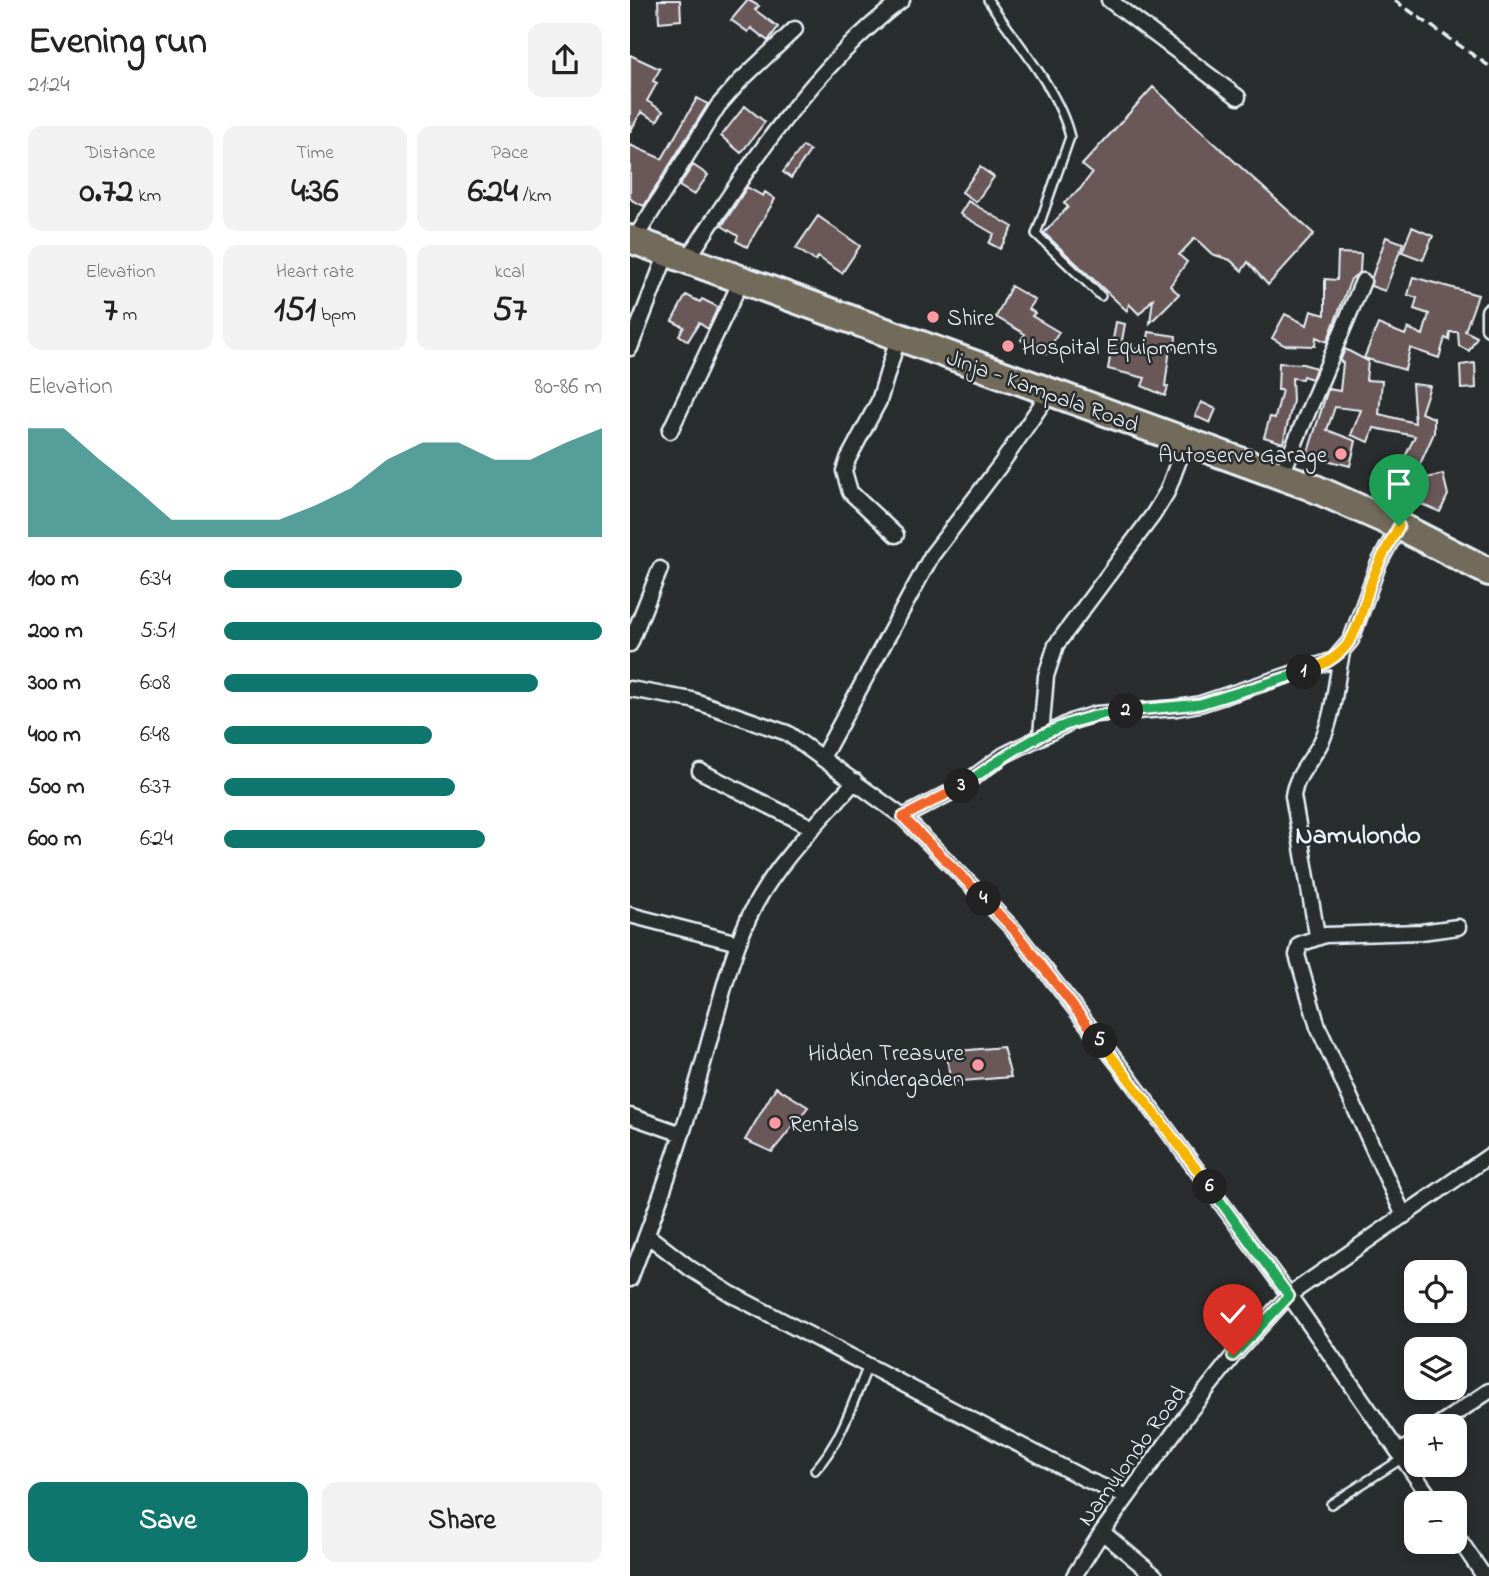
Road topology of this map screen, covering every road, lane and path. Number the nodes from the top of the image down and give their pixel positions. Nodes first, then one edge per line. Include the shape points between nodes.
1 (902, 0) edge
2 (988, 0) edge
3 (1108, 0) edge
4 (795, 29) dead end
5 (1238, 97) dead end
6 (632, 239) edge
7 (677, 256) junction
8 (741, 281) junction
9 (1363, 281) dead end
10 (1101, 296) dead end
11 (1489, 311) edge
12 (1489, 328) edge
13 (898, 338) junction
14 (630, 348) edge
15 (1050, 392) junction
16 (670, 431) dead end
17 (1186, 441) junction
18 (1281, 476) junction
19 (1399, 526) junction
20 (896, 535) dead end
21 (660, 569) dead end
22 (1489, 572) edge
23 (630, 644) edge
24 (1342, 653) junction
25 (630, 689) edge
26 (1041, 735) junction
27 (822, 758) junction
28 (701, 771) dead end
29 (855, 781) junction
30 (903, 817) junction
31 (813, 828) junction
32 (630, 915) edge
33 (1458, 927) dead end
34 (1317, 935) junction
35 (738, 943) junction
36 (630, 1116) edge
37 (682, 1134) junction
38 (1489, 1156) edge
39 (1404, 1216) junction
40 (647, 1235) junction
41 (630, 1279) edge
42 (1289, 1296) junction
43 (869, 1365) junction
44 (1489, 1391) edge
45 (1455, 1414) edge
46 (1404, 1452) edge
47 (1401, 1455) junction
48 (815, 1470) dead end
49 (1426, 1491) edge
50 (1127, 1497) junction
51 (1331, 1504) dead end
52 (1102, 1532) junction
53 (1467, 1551) edge
54 (1074, 1576) edge
55 (1155, 1576) edge
56 (1484, 1576) edge

1 - 7 street via 837,58
2 - 10 lane via 1054,97 1070,137 1036,234
3 - 5 street
4 - 6 street via 718,106
6 - 7 highway, Jinja - Kampala Road
7 - 8 highway, Jinja - Kampala Road
7 - 14 street
8 - 13 highway, Jinja - Kampala Road
8 - 16 street
9 - 18 street
11 - 12 street
13 - 15 highway, Jinja - Kampala Road
13 - 20 street via 879,401 844,471 850,492
15 - 17 highway, Jinja - Kampala Road
15 - 27 street via 932,555
17 - 18 highway, Jinja - Kampala Road
17 - 26 street via 1153,515 1056,645 1046,677
18 - 19 highway, Jinja - Kampala Road
19 - 22 highway, Jinja - Kampala Road
19 - 24 street
21 - 23 street
24 - 26 street via 1320,667 1200,704 1096,714
24 - 34 street via 1327,727 1298,776 1293,796
25 - 27 street via 692,700 787,733
26 - 30 street via 957,789
27 - 29 street
28 - 31 street
29 - 30 street
29 - 31 street
30 - 42 street via 1014,930
31 - 35 street via 770,882
32 - 35 street
33 - 34 street
34 - 39 street via 1300,944 1297,955 1308,1003
35 - 37 street
36 - 37 street
37 - 40 street
38 - 39 street, Namulondo Road
39 - 42 street, Namulondo Road
40 - 41 street
40 - 43 street via 731,1294
42 - 47 street
42 - 50 street, Namulondo Road via 1233,1356
43 - 48 lane via 828,1456
43 - 50 street
44 - 45 street
46 - 47 street
47 - 49 street
47 - 51 lane
50 - 52 street, Namulondo Road
52 - 54 street, Namulondo Road
52 - 55 street
53 - 56 street

